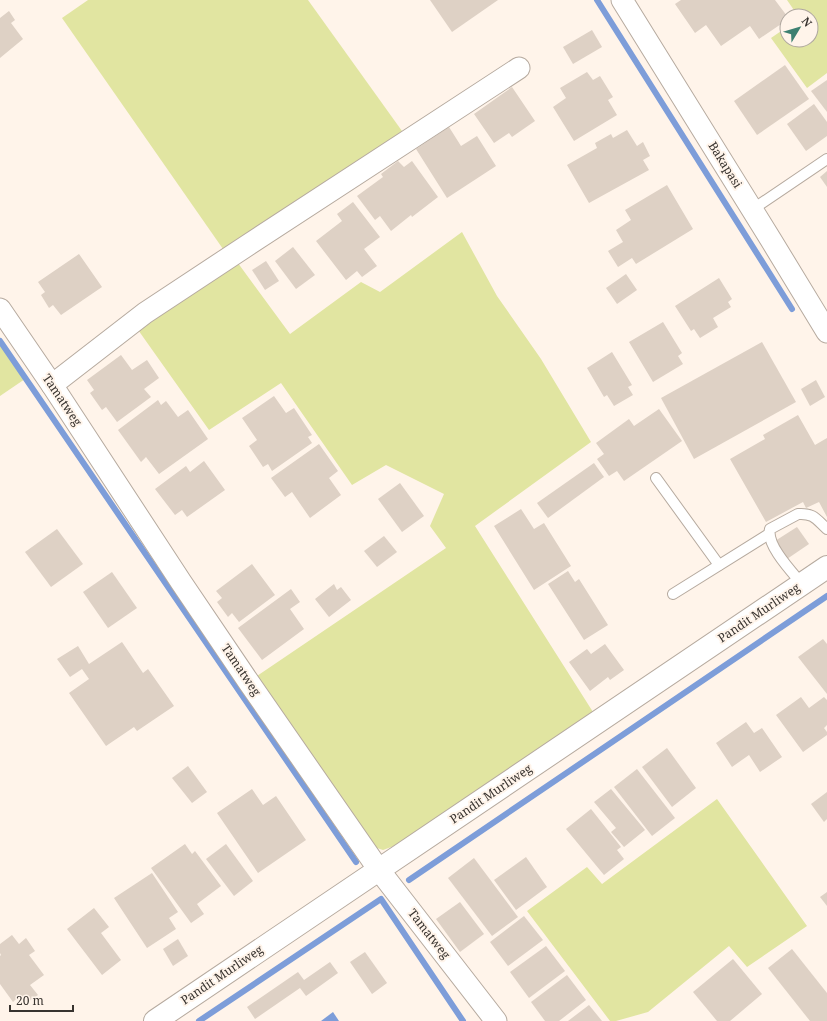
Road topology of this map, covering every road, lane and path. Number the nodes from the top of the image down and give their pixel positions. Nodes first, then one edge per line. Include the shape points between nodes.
1 (622, 0) edge
2 (519, 68) dead end
3 (827, 159) edge
4 (753, 210) junction
5 (0, 309) edge
6 (827, 332) edge
7 (52, 385) junction
8 (656, 478) dead end
9 (827, 529) edge
10 (769, 534) junction
11 (719, 565) junction
12 (827, 567) edge
13 (802, 584) junction
14 (673, 594) dead end
15 (379, 870) junction
16 (155, 1021) edge
17 (496, 1021) edge

1 - 4 street, Bakapasi
2 - 7 street via 145,313
3 - 4 lane
4 - 6 street, Bakapasi
5 - 7 street, Tamatweg
7 - 15 street, Tamatweg via 220,640
8 - 11 lane
9 - 10 lane via 812,515 798,514 770,529
10 - 11 lane
10 - 13 lane via 775,548
11 - 14 lane
12 - 13 street, Pandit Murliweg
13 - 15 street, Pandit Murliweg
15 - 16 street, Pandit Murliweg
15 - 17 street, Tamatweg

